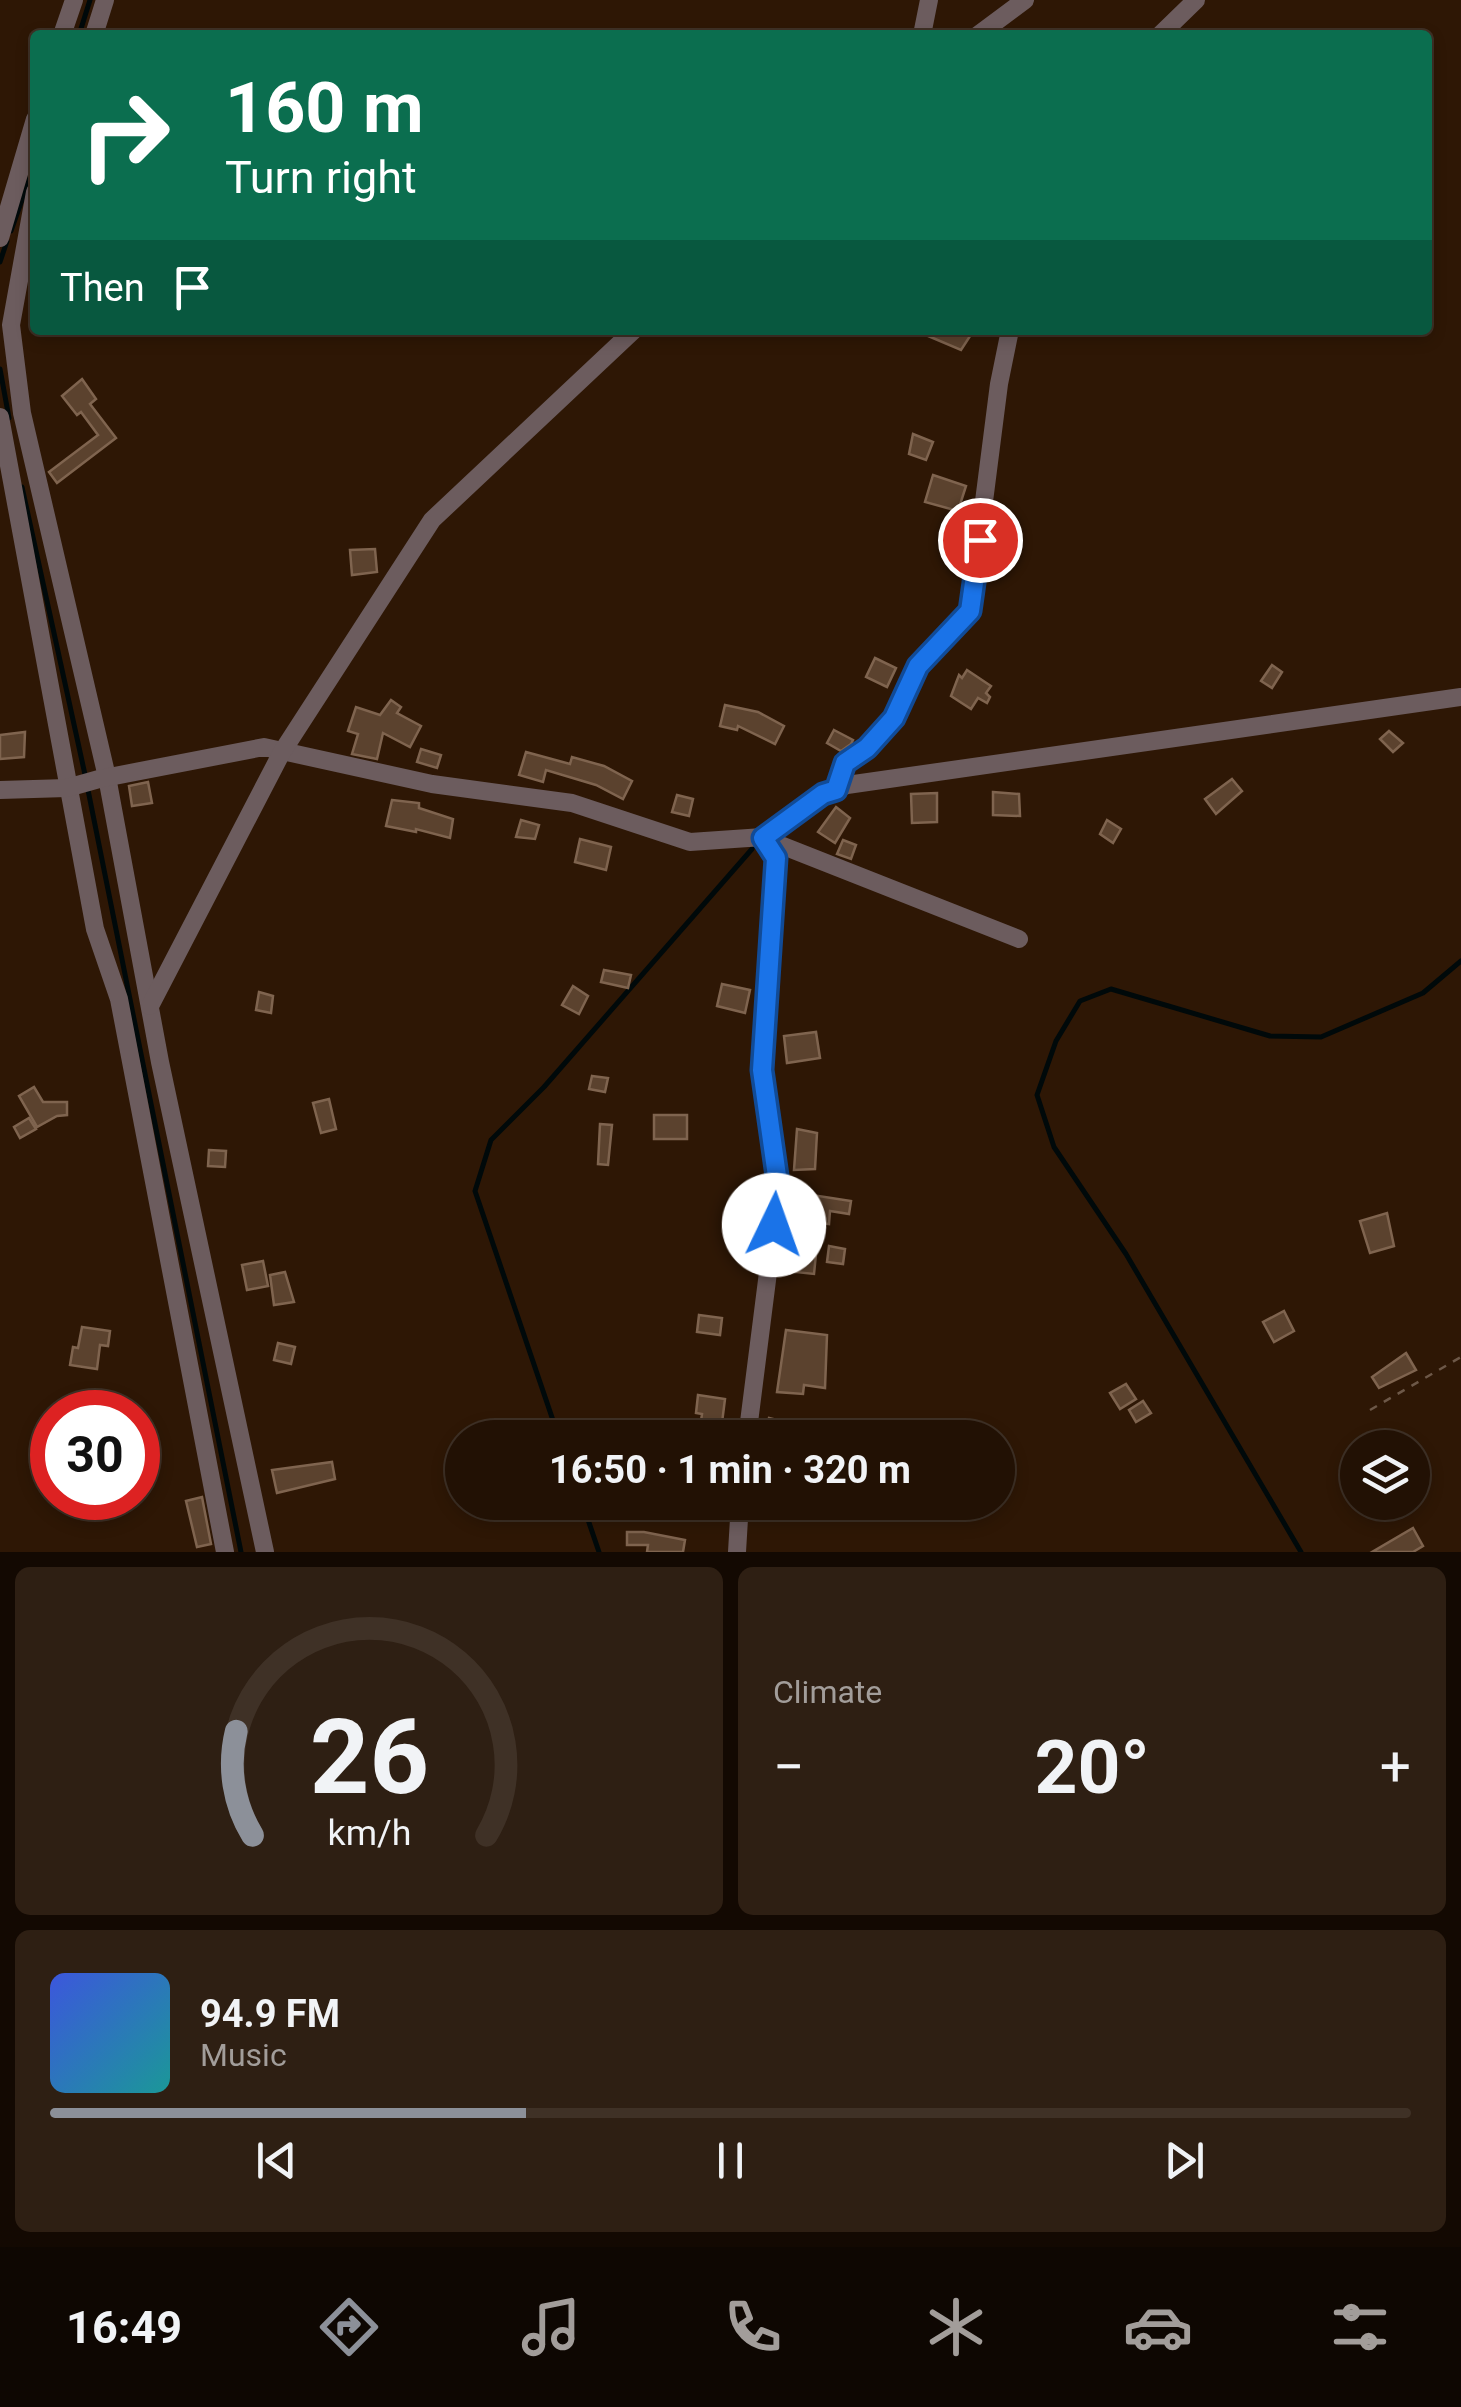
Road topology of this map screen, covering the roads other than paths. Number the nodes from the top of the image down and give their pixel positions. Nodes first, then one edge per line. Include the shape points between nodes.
1 (74, 0) edge
2 (105, 0) edge
3 (929, 0) edge
4 (1024, 0) edge
5 (1196, 0) edge
6 (64, 30) edge
7 (96, 30) edge
8 (923, 30) edge
9 (985, 30) edge
10 (1165, 30) edge
11 (30, 136) edge
12 (30, 220) edge
13 (0, 238) edge
14 (629, 335) edge
15 (1009, 335) edge
16 (0, 417) edge
17 (1461, 697) edge
18 (282, 752) junction
19 (103, 778) junction
20 (67, 788) junction
21 (0, 790) edge
22 (836, 790) junction
23 (763, 838) junction
24 (1020, 939) dead end
25 (150, 1006) junction
26 (749, 1420) edge
27 (739, 1520) edge
28 (225, 1552) edge
29 (266, 1552) edge
30 (737, 1552) edge

1 - 6 street
2 - 7 street
3 - 8 street
4 - 9 street
5 - 10 street
11 - 13 street
12 - 19 street via 11,325 20,396
14 - 18 street via 432,520
15 - 22 street via 970,611 918,666 894,718 845,763
16 - 20 street
17 - 22 street
18 - 19 street via 248,748
18 - 23 street via 432,784 572,803 690,842
18 - 25 street
19 - 20 street
19 - 25 street
20 - 21 street
20 - 28 street via 95,929 120,999
22 - 23 street
23 - 24 street
23 - 26 street via 776,858 762,1070 777,1176
25 - 29 street
27 - 30 street

